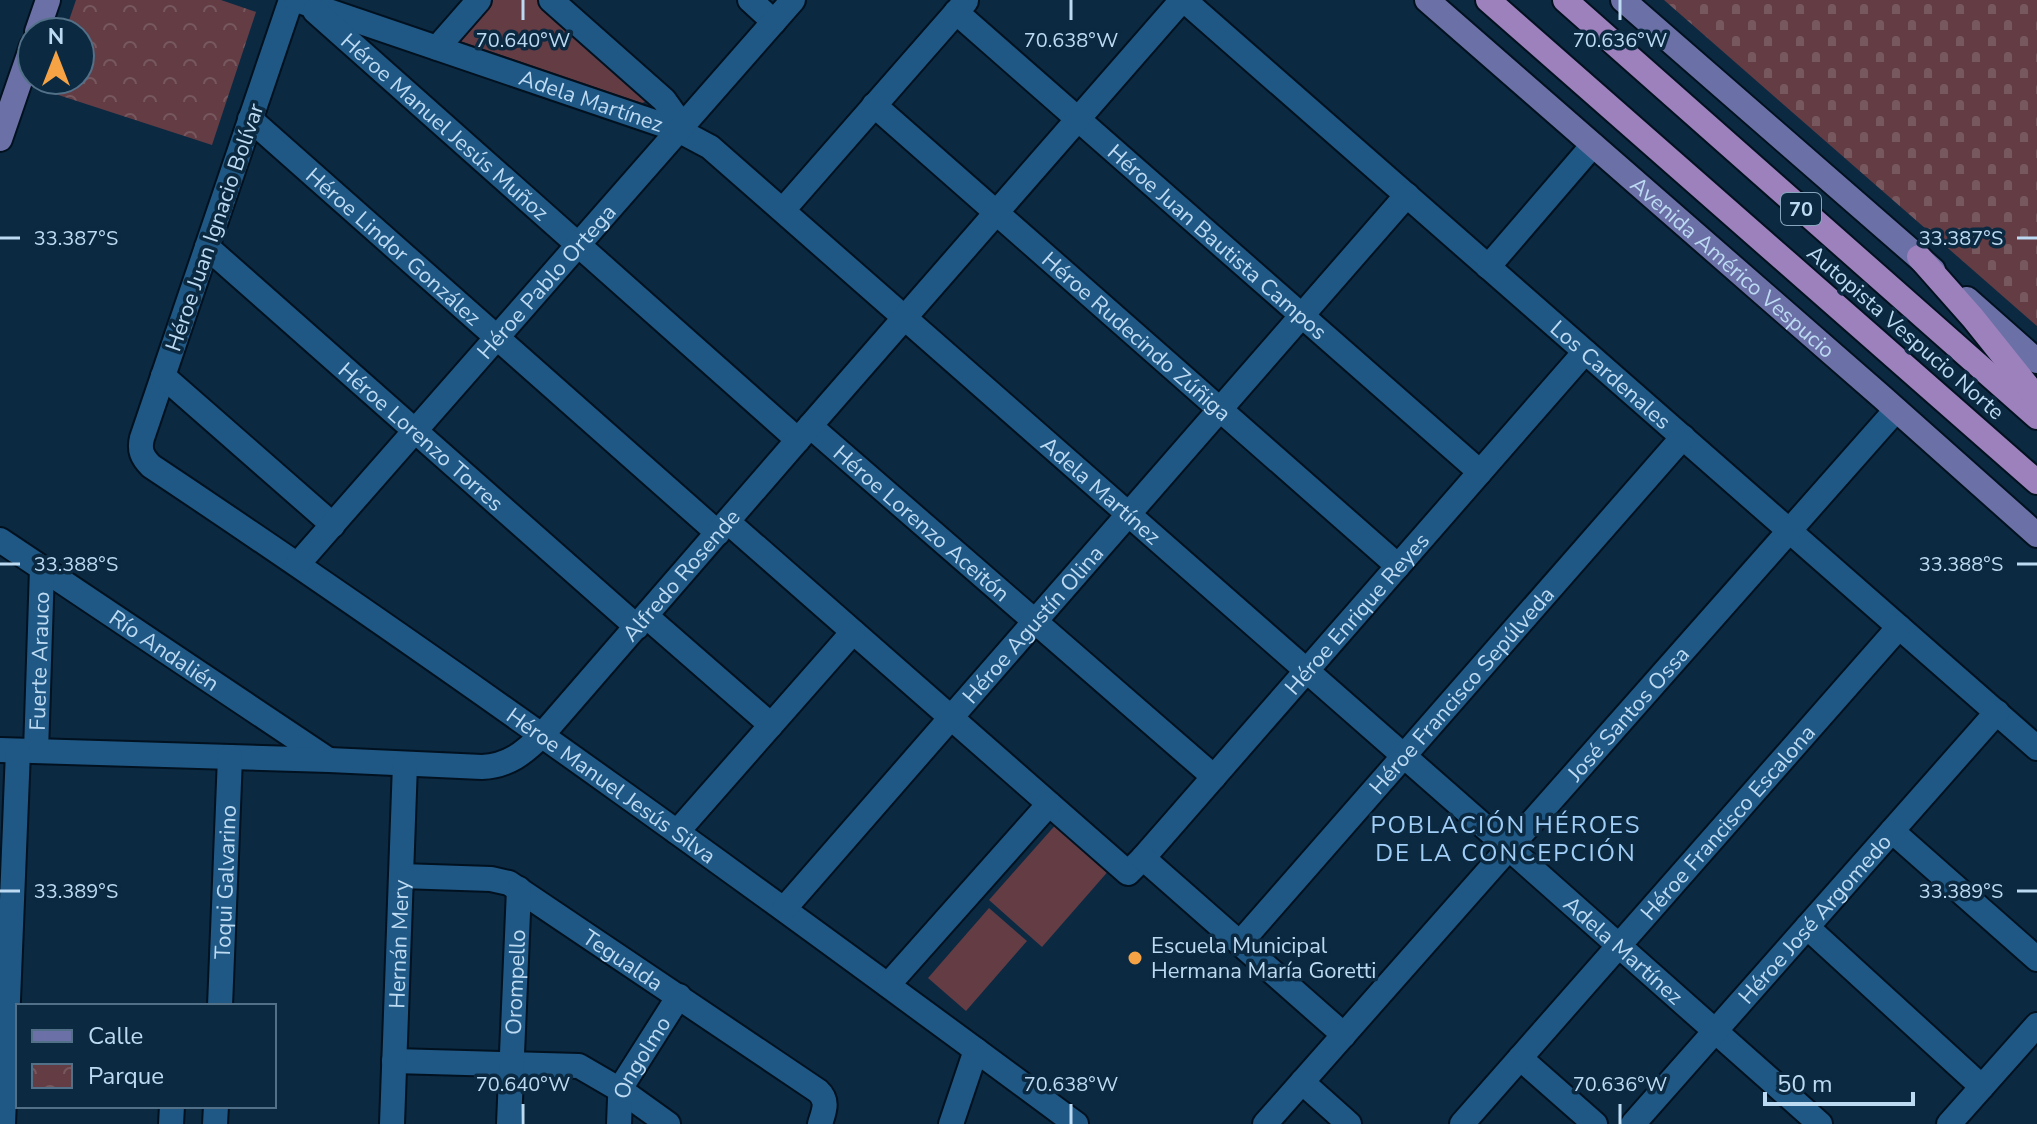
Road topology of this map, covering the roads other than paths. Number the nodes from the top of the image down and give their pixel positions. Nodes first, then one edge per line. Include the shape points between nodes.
1 (479, 0) edge
2 (551, 0) edge
3 (750, 0) edge
4 (793, 0) edge
5 (1183, 0) edge
6 (1427, 0) edge
7 (1473, 0) edge
8 (1488, 0) edge
9 (1565, 0) edge
10 (1623, 0) edge
11 (298, 1) edge
12 (961, 6) edge
13 (774, 22) junction
14 (1535, 41) junction
15 (437, 48) junction
16 (16, 92) edge
17 (874, 105) junction
18 (250, 119) junction
19 (1079, 119) junction
20 (678, 130) junction
21 (0, 139) edge
22 (1593, 145) junction
23 (1407, 195) junction
24 (783, 210) junction
25 (997, 213) junction
26 (578, 245) junction
27 (207, 247) junction
28 (1919, 257) junction
29 (1488, 267) junction
30 (1302, 315) junction
31 (906, 318) junction
32 (497, 338) junction
33 (1585, 352) junction
34 (2037, 361) edge
35 (163, 376) junction
36 (2037, 398) edge
37 (1220, 409) junction
38 (1896, 410) junction
39 (2037, 417) edge
40 (415, 431) junction
41 (804, 433) junction
42 (1683, 437) junction
43 (141, 454) joint
44 (1480, 472) junction
45 (2037, 482) edge
46 (1129, 514) junction
47 (333, 525) junction
48 (723, 527) junction
49 (1790, 531) junction
50 (2037, 535) edge
51 (0, 540) edge
52 (298, 564) junction
53 (1398, 566) junction
54 (42, 569) junction
55 (642, 621) junction
56 (1035, 621) junction
57 (1899, 627) junction
58 (853, 632) junction
59 (1307, 671) junction
60 (1997, 712) junction
61 (951, 718) junction
62 (771, 725) junction
63 (542, 735) junction
64 (2037, 748) edge
65 (18, 751) edge
66 (1404, 756) junction
67 (230, 757) junction
68 (329, 760) junction
69 (405, 764) junction
70 (1214, 777) junction
71 (1049, 804) junction
72 (1892, 831) junction
73 (677, 832) junction
74 (1509, 849) junction
75 (1136, 865) junction
76 (401, 876) junction
77 (519, 889) junction
78 (784, 909) junction
79 (1807, 927) junction
80 (1240, 943) junction
81 (1619, 946) junction
82 (2037, 959) edge
83 (888, 985) junction
84 (679, 996) junction
85 (220, 1004) edge
86 (13, 1023) edge
87 (2037, 1025) edge
88 (1715, 1031) junction
89 (1344, 1035) junction
90 (976, 1050) junction
91 (1520, 1058) junction
92 (394, 1061) junction
93 (512, 1064) junction
94 (1302, 1082) junction
95 (1982, 1087) junction
96 (622, 1091) junction
97 (822, 1112) edge
98 (3, 1124) edge
99 (392, 1124) edge
100 (509, 1124) edge
101 (619, 1124) edge
102 (668, 1124) edge
103 (951, 1124) edge
104 (1076, 1124) edge
105 (1265, 1124) edge
106 (1349, 1124) edge
107 (1462, 1124) edge
108 (1595, 1124) edge
109 (1633, 1124) edge
110 (1820, 1124) edge
111 (1949, 1124) edge

1 - 15 street
2 - 20 street via 664,100
3 - 13 street
4 - 13 street, Héroe Pablo Ortega
5 - 19 street, Alfredo Rosende
5 - 23 street, Los Cardenales
6 - 22 main road, Avenida Américo Vespucio
7 - 14 highway
8 - 14 highway, Autopista Vespucio Norte / 70
9 - 39 highway, Autopista Vespucio Norte / 70
10 - 28 main road
11 - 15 street, Adela Martínez
11 - 18 street, Héroe Juan Ignacio Bolívar
11 - 26 street, Héroe Manuel Jesús Muñoz
12 - 17 street
12 - 19 street, Héroe Juan Bautista Campos
13 - 20 street, Héroe Pablo Ortega
14 - 45 highway, Autopista Vespucio Norte / 70
15 - 20 street, Adela Martínez
16 - 21 main road
17 - 24 street
17 - 25 street, Héroe Rudecindo Zúñiga
18 - 27 street, Héroe Juan Ignacio Bolívar
18 - 32 street, Héroe Lindor González
19 - 25 street, Alfredo Rosende
19 - 30 street, Héroe Juan Bautista Campos
20 - 24 street, Adela Martínez via 720,154
20 - 26 street, Héroe Pablo Ortega
22 - 29 street
22 - 38 main road, Avenida Américo Vespucio
23 - 29 street, Los Cardenales
23 - 30 street, Héroe Agustín Olina
24 - 31 street, Adela Martínez
25 - 31 street, Alfredo Rosende
25 - 37 street, Héroe Rudecindo Zúñiga
26 - 32 street, Héroe Pablo Ortega
26 - 41 street, Héroe Manuel Jesús Muñoz
27 - 35 street, Héroe Juan Ignacio Bolívar
27 - 40 street, Héroe Lorenzo Torres
28 - 34 main road
28 - 36 highway
29 - 33 street, Los Cardenales
30 - 37 street, Héroe Agustín Olina
30 - 44 street, Héroe Juan Bautista Campos
31 - 41 street, Alfredo Rosende
31 - 46 street, Adela Martínez
32 - 40 street, Héroe Pablo Ortega
32 - 48 street, Héroe Lindor González
33 - 42 street, Los Cardenales
33 - 44 street, Héroe Enrique Reyes
35 - 43 street, Héroe Juan Ignacio Bolívar
35 - 47 street
37 - 46 street, Héroe Agustín Olina
37 - 53 street, Héroe Rudecindo Zúñiga
38 - 49 street, José Santos Ossa
38 - 50 main road, Avenida Américo Vespucio
40 - 47 street, Héroe Pablo Ortega
40 - 55 street, Héroe Lorenzo Torres
41 - 48 street, Alfredo Rosende
41 - 56 street, Héroe Lorenzo Aceitón
42 - 49 street, Los Cardenales
42 - 66 street, Héroe Francisco Sepúlveda
43 - 52 street, Héroe Manuel Jesús Silva via 151,466
44 - 53 street, Héroe Enrique Reyes
46 - 56 street, Héroe Agustín Olina
46 - 59 street, Adela Martínez
47 - 52 street, Héroe Pablo Ortega
48 - 55 street, Alfredo Rosende
48 - 58 street, Héroe Lindor González
49 - 57 street, Los Cardenales
49 - 74 street, José Santos Ossa
51 - 54 street, Río Andalién
52 - 63 street, Héroe Manuel Jesús Silva
53 - 59 street, Héroe Enrique Reyes
54 - 65 street, Fuerte Arauco
54 - 68 street, Río Andalién
55 - 62 street, Héroe Lorenzo Torres
55 - 63 street, Alfredo Rosende
56 - 61 street, Héroe Agustín Olina
56 - 70 street, Héroe Lorenzo Aceitón
57 - 60 street, Los Cardenales
57 - 81 street, Héroe Francisco Escalona
58 - 61 street, Héroe Lindor González
58 - 62 street
59 - 66 street, Adela Martínez
59 - 70 street, Héroe Enrique Reyes
60 - 64 street, Los Cardenales
60 - 72 street, Héroe José Argomedo
61 - 71 street, Héroe Lindor González
61 - 78 street, Héroe Agustín Olina
62 - 73 street
63 - 69 street, Alfredo Rosende via 516,758 493,767
63 - 73 street, Héroe Manuel Jesús Silva
65 - 67 street, Alfredo Rosende
65 - 86 street, Fuerte Arauco
66 - 74 street, Adela Martínez
66 - 80 street, Héroe Francisco Sepúlveda
67 - 68 street, Alfredo Rosende
67 - 85 street, Toqui Galvarino
68 - 69 street, Alfredo Rosende
69 - 76 street, Hernán Mery
70 - 75 street, Héroe Enrique Reyes
71 - 75 street, Héroe Lindor González
71 - 83 street
72 - 79 street, Héroe José Argomedo
72 - 82 street
73 - 78 street, Héroe Manuel Jesús Silva
74 - 81 street, Adela Martínez
74 - 89 street, José Santos Ossa
75 - 80 street, Héroe Lindor González
76 - 77 street, Tegualda via 491,879
76 - 92 street, Hernán Mery
77 - 84 street, Tegualda
77 - 93 street, Orompello
78 - 83 street, Héroe Manuel Jesús Silva
79 - 88 street, Héroe José Argomedo
79 - 95 street
80 - 89 street, Héroe Lindor González
81 - 88 street, Adela Martínez
81 - 91 street, Héroe Francisco Escalona
83 - 90 street, Héroe Manuel Jesús Silva
84 - 96 street, Ongolmo
84 - 97 street, Tegualda via 818,1091
86 - 98 street, Fuerte Arauco
87 - 95 street
88 - 109 street, Héroe José Argomedo
88 - 110 street, Adela Martínez
89 - 94 street, José Santos Ossa
90 - 103 street
90 - 104 street, Héroe Manuel Jesús Silva
91 - 107 street, Héroe Francisco Escalona
91 - 108 street
92 - 93 street
92 - 99 street, Hernán Mery
93 - 96 street via 579,1066
93 - 100 street, Orompello
94 - 105 street, José Santos Ossa
94 - 106 street
95 - 111 street
96 - 101 street, Ongolmo
96 - 102 street

